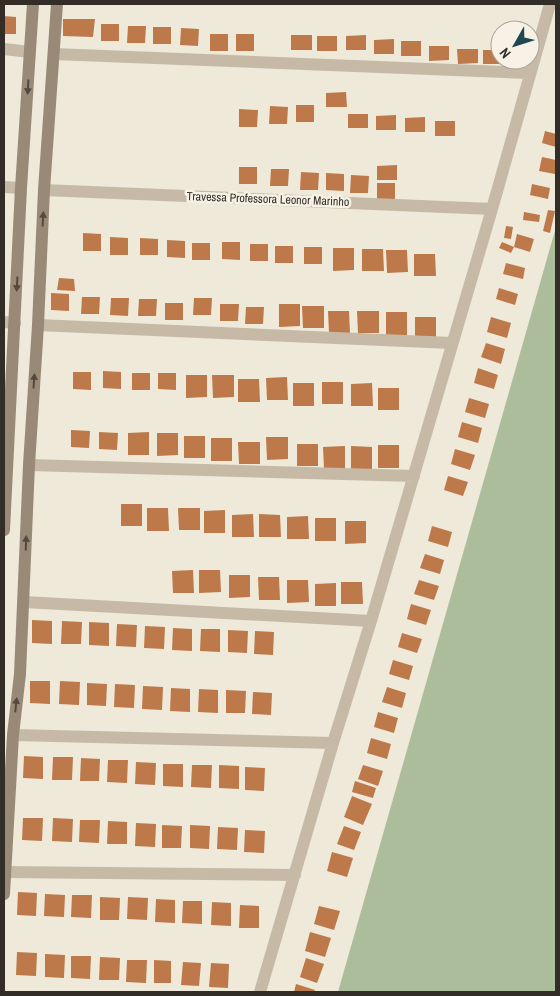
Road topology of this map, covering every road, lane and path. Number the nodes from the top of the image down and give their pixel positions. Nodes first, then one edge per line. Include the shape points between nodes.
1 (33, 4) edge
2 (57, 4) edge
3 (550, 4) edge
4 (4, 49) edge
5 (30, 52) junction
6 (54, 54) junction
7 (529, 73) junction
8 (4, 187) edge
9 (22, 188) junction
10 (44, 190) junction
11 (492, 209) junction
12 (9, 322) edge
13 (38, 325) junction
14 (452, 343) junction
15 (5, 462) edge
16 (28, 465) junction
17 (414, 476) junction
18 (4, 530) edge
19 (24, 602) junction
20 (371, 621) junction
21 (13, 735) junction
22 (333, 743) junction
23 (4, 872) edge
24 (295, 875) junction
25 (4, 894) edge
26 (260, 992) edge

1 - 5 street
2 - 6 street
3 - 7 street
4 - 5 street
5 -> 9 street
6 - 7 street
6 - 10 street
7 - 11 street
8 - 9 street
9 -> 12 street
10 - 11 street, Travessa Professora Leonor Marinho
13 -> 10 street
11 - 14 street
12 - 15 street
13 - 14 street
16 -> 13 street
14 - 17 street
15 - 18 street
16 - 17 street
19 -> 16 street
17 - 20 street
19 - 20 street
21 -> 19 street
20 - 22 street
21 - 22 street
21 - 23 street
22 - 24 street
23 - 24 street
23 - 25 street
24 - 26 street

